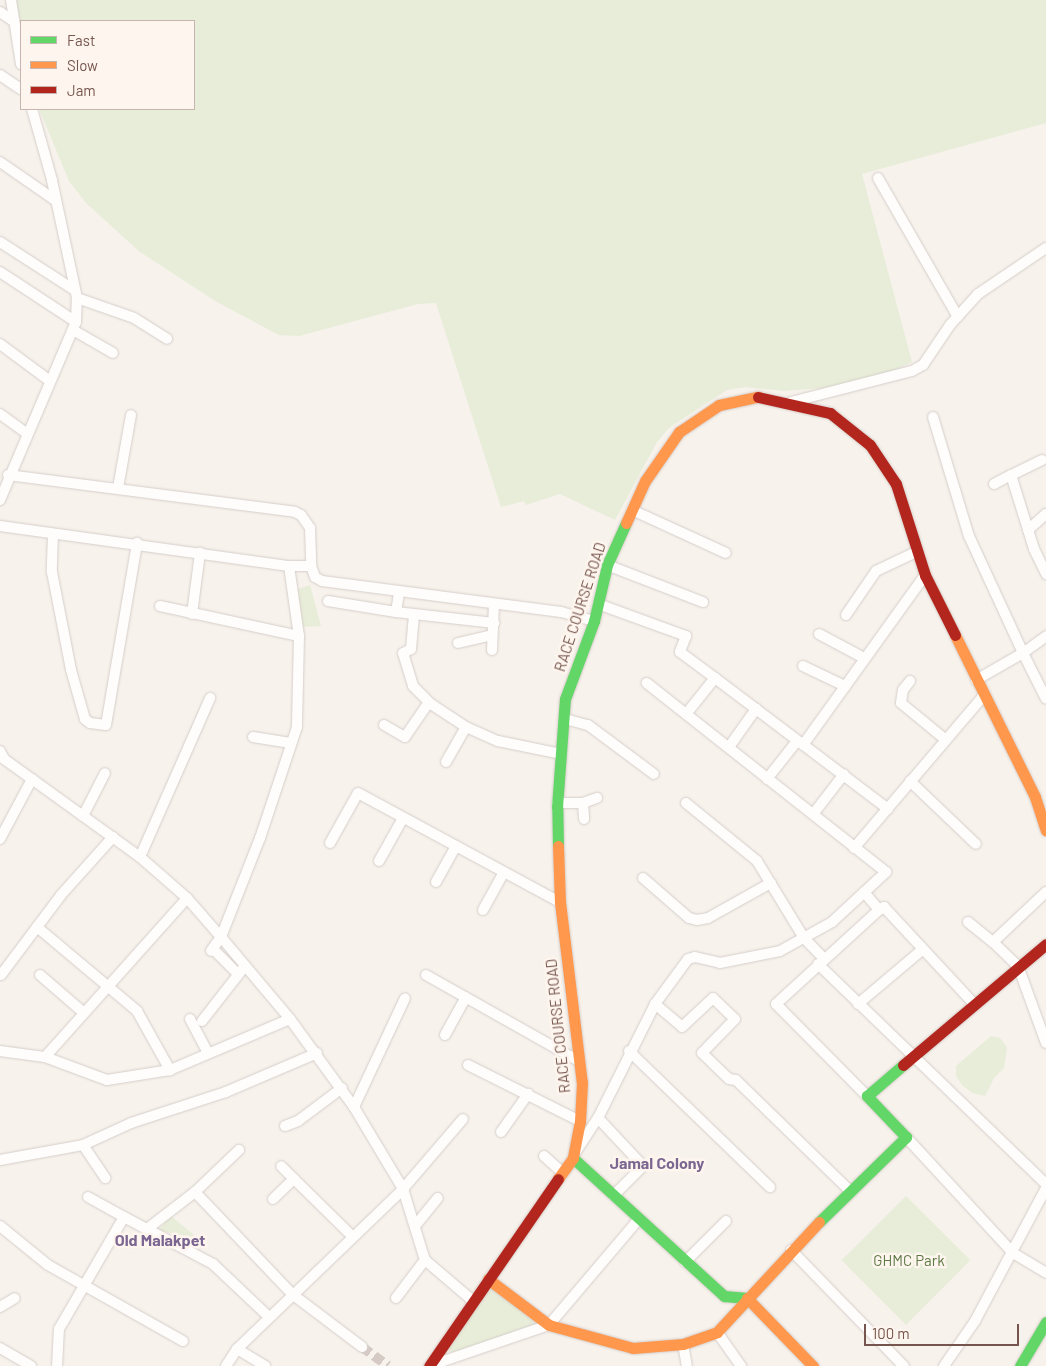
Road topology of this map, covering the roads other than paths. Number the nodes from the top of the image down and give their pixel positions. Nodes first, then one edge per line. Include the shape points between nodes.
1 (11, 0) edge
2 (0, 12) edge
3 (12, 20) junction
4 (20, 59) edge
5 (0, 75) edge
6 (20, 87) edge
7 (32, 110) edge
8 (0, 162) edge
9 (878, 178) dead end
10 (55, 200) junction
11 (0, 242) edge
12 (1046, 248) edge
13 (0, 272) edge
14 (75, 294) junction
15 (958, 317) junction
16 (74, 326) junction
17 (167, 339) dead end
18 (0, 344) edge
19 (114, 353) dead end
20 (50, 380) junction
21 (791, 402) junction
22 (0, 414) edge
23 (131, 415) dead end
24 (933, 417) dead end
25 (26, 433) junction
26 (1042, 460) dead end
27 (8, 475) junction
28 (1011, 475) junction
29 (994, 484) dead end
30 (118, 488) junction
31 (0, 500) edge
32 (632, 510) junction
33 (1046, 514) edge
34 (0, 526) edge
35 (1028, 530) junction
36 (54, 534) junction
37 (137, 543) junction
38 (916, 552) junction
39 (200, 553) junction
40 (726, 553) dead end
41 (607, 565) junction
42 (289, 566) junction
43 (311, 566) junction
44 (1046, 574) edge
45 (925, 575) junction
46 (399, 592) junction
47 (328, 601) dead end
48 (703, 602) dead end
49 (494, 604) junction
50 (598, 604) junction
51 (160, 606) dead end
52 (396, 612) junction
53 (192, 614) junction
54 (414, 615) junction
55 (846, 615) dead end
56 (594, 622) junction
57 (494, 623) junction
58 (819, 634) dead end
59 (492, 635) junction
60 (299, 636) junction
61 (1046, 636) edge
62 (458, 643) dead end
63 (492, 650) dead end
64 (1023, 653) junction
65 (864, 658) junction
66 (803, 666) dead end
67 (715, 678) junction
68 (976, 680) junction
69 (910, 681) dead end
70 (647, 683) dead end
71 (845, 686) junction
72 (984, 695) junction
73 (210, 698) dead end
74 (1046, 699) edge
75 (428, 702) junction
76 (756, 708) junction
77 (686, 714) junction
78 (565, 719) junction
79 (384, 725) dead end
80 (466, 727) junction
81 (253, 737) dead end
82 (946, 740) junction
83 (291, 743) junction
84 (800, 743) junction
85 (729, 748) junction
86 (561, 754) junction
87 (1, 758) edge
88 (446, 762) dead end
89 (105, 773) dead end
90 (654, 774) dead end
91 (844, 774) junction
92 (32, 779) junction
93 (767, 779) junction
94 (910, 781) junction
95 (598, 798) dead end
96 (557, 803) junction
97 (686, 803) dead end
98 (583, 804) junction
99 (888, 808) junction
100 (814, 813) junction
101 (83, 816) junction
102 (404, 818) junction
103 (584, 819) dead end
104 (1046, 830) edge
105 (113, 837) junction
106 (0, 838) edge
107 (330, 843) dead end
108 (976, 844) dead end
109 (456, 846) junction
110 (854, 848) junction
111 (140, 857) junction
112 (379, 861) dead end
113 (504, 872) junction
114 (643, 878) dead end
115 (436, 882) dead end
116 (770, 882) junction
117 (864, 892) junction
118 (1046, 892) edge
119 (188, 898) junction
120 (560, 902) junction
121 (483, 910) dead end
122 (879, 910) junction
123 (968, 922) dead end
124 (37, 926) junction
125 (221, 936) junction
126 (804, 938) junction
127 (993, 942) junction
128 (1046, 944) edge
129 (923, 949) junction
130 (821, 962) junction
131 (1018, 966) junction
132 (242, 970) junction
133 (1, 974) edge
134 (40, 975) dead end
135 (426, 975) dead end
136 (107, 987) junction
137 (466, 997) junction
138 (405, 998) dead end
139 (656, 1004) junction
140 (858, 1004) junction
141 (975, 1005) junction
142 (84, 1013) junction
143 (290, 1019) junction
144 (190, 1020) dead end
145 (202, 1020) dead end
146 (446, 1035) dead end
147 (1046, 1043) edge
148 (0, 1051) edge
149 (630, 1051) junction
150 (208, 1053) junction
151 (317, 1053) junction
152 (45, 1057) junction
153 (912, 1058) junction
154 (577, 1060) junction
155 (468, 1065) dead end
156 (170, 1070) junction
157 (342, 1088) junction
158 (528, 1094) junction
159 (867, 1096) junction
160 (354, 1106) junction
161 (598, 1118) junction
162 (463, 1119) dead end
163 (580, 1121) junction
164 (285, 1126) dead end
165 (501, 1132) dead end
166 (906, 1136) junction
167 (83, 1145) junction
168 (239, 1150) dead end
169 (544, 1156) dead end
170 (573, 1158) junction
171 (0, 1160) edge
172 (281, 1166) dead end
173 (562, 1172) junction
174 (105, 1178) dead end
175 (294, 1179) junction
176 (1046, 1184) edge
177 (770, 1187) dead end
178 (1046, 1188) edge
179 (403, 1189) junction
180 (195, 1192) junction
181 (851, 1192) junction
182 (613, 1196) junction
183 (88, 1197) dead end
184 (438, 1198) dead end
185 (273, 1199) dead end
186 (124, 1217) junction
187 (638, 1220) junction
188 (726, 1221) dead end
189 (415, 1226) junction
190 (147, 1229) junction
191 (2, 1231) edge
192 (352, 1236) junction
193 (791, 1250) junction
194 (1013, 1253) junction
195 (425, 1260) junction
196 (685, 1262) junction
197 (1046, 1272) edge
198 (488, 1279) junction
199 (84, 1286) junction
200 (292, 1294) junction
201 (16, 1298) dead end
202 (396, 1298) dead end
203 (747, 1298) junction
204 (473, 1301) junction
205 (0, 1307) edge
206 (269, 1317) junction
207 (1046, 1322) edge
208 (549, 1325) junction
209 (717, 1332) junction
210 (183, 1341) dead end
211 (682, 1344) junction
212 (362, 1347) tunnel mouth
213 (0, 1348) edge
214 (237, 1349) junction
215 (31, 1366) edge
216 (57, 1366) edge
217 (226, 1366) edge
218 (265, 1366) edge
219 (429, 1366) edge
220 (687, 1366) edge
221 (741, 1366) edge
222 (813, 1366) edge
223 (904, 1366) edge
224 (944, 1366) edge
225 (1020, 1366) edge

1 - 3 street
2 - 3 street
3 - 4 street
5 - 6 street
7 - 10 street
8 - 10 street
9 - 15 street
10 - 14 street
11 - 14 street
12 - 15 street via 978,294
13 - 16 street
14 - 16 street
14 - 17 street via 134,318
15 - 21 street via 923,365 912,371
16 - 19 street
16 - 20 street
18 - 20 street
20 - 25 street
21 - 32 street, RACE COURSE ROAD via 756,397 719,405 679,432 645,481
21 - 38 street, RACE COURSE ROAD via 830,413 870,445 896,484
22 - 25 street
23 - 30 street
24 - 64 street via 969,536
25 - 27 street
26 - 28 street
27 - 30 street
27 - 31 street
28 - 29 street
28 - 35 street
30 - 43 street via 295,512 310,528
32 - 40 street
32 - 41 street, RACE COURSE ROAD
33 - 35 street
34 - 36 street
35 - 44 street
36 - 37 street
36 - 37 street via 52,572 71,670 85,719 90,723 106,724
37 - 39 street
38 - 45 street, RACE COURSE ROAD
38 - 55 street via 876,571
39 - 42 street
39 - 53 street
41 - 48 street
41 - 50 street, RACE COURSE ROAD
42 - 43 street
42 - 60 street
43 - 46 street via 315,577 322,582
45 - 65 street
45 - 68 street, RACE COURSE ROAD
46 - 49 street
46 - 52 street
47 - 52 street
49 - 56 street via 561,612
49 - 57 street
50 - 56 street, RACE COURSE ROAD
50 - 67 street via 686,636 680,652
51 - 53 street
52 - 54 street
53 - 60 street
54 - 57 street
54 - 75 street via 411,649 403,653 413,686
56 - 78 street, RACE COURSE ROAD via 565,699
57 - 59 street
58 - 65 street
59 - 62 street
59 - 63 street
60 - 83 street via 297,727
61 - 64 street
64 - 68 street
64 - 74 street
65 - 71 street
66 - 71 street
67 - 76 street
67 - 77 street
68 - 72 street, RACE COURSE ROAD
69 - 82 street via 903,690 901,703
70 - 77 street
71 - 84 street
72 - 82 street
72 - 104 street, RACE COURSE ROAD via 1035,797
73 - 111 street
75 - 79 street via 406,737
75 - 80 street
76 - 84 street
76 - 85 street
77 - 85 street
78 - 86 street, RACE COURSE ROAD
78 - 90 street via 588,725
80 - 86 street via 498,741
80 - 88 street
81 - 83 street
82 - 94 street
83 - 125 street via 260,838
84 - 91 street
84 - 93 street
85 - 93 street
86 - 96 street, RACE COURSE ROAD
87 - 92 street
89 - 101 street
91 - 99 street
91 - 100 street
92 - 101 street
92 - 106 street
93 - 100 street
94 - 99 street
94 - 108 street
95 - 98 street
96 - 98 street
96 - 120 street, RACE COURSE ROAD
97 - 116 street via 746,851
98 - 103 street
99 - 110 street
100 - 110 street
101 - 105 street
102 - 107 street via 358,793
102 - 109 street
102 - 112 street
105 - 111 street
105 - 124 street
109 - 113 street
109 - 115 street
110 - 117 street via 886,872
111 - 119 street
113 - 120 street
113 - 121 street
114 - 116 street via 689,918 697,920 708,918
116 - 126 street
117 - 122 street
117 - 126 street via 832,922
118 - 127 street
119 - 125 street
119 - 136 street
120 - 154 street, RACE COURSE ROAD
122 - 129 street via 884,907
122 - 130 street
123 - 127 street
124 - 133 street
124 - 136 street
125 - 132 street
125 - 132 street via 212,950
126 - 130 street
126 - 139 street via 780,951 732,962 688,958
127 - 131 street
128 - 131 street
129 - 140 street
129 - 141 street
130 - 140 street
130 - 159 street via 776,1004
131 - 141 street
131 - 147 street
132 - 143 street
132 - 145 street
134 - 142 street
135 - 137 street
136 - 142 street
136 - 156 street via 137,1011
137 - 146 street
137 - 154 street
138 - 160 street
139 - 149 street
139 - 181 street via 682,1027 713,998 735,1019 702,1053 729,1079 736,1080
140 - 153 street
141 - 153 street
142 - 152 street
143 - 150 street
143 - 151 street
144 - 150 street
148 - 152 street
149 - 161 street
149 - 177 street
150 - 156 street
151 - 157 street
151 - 167 street via 226,1092 131,1123
152 - 156 street via 107,1080
153 - 159 street
153 - 176 street
154 - 163 street, RACE COURSE ROAD via 582,1083
155 - 158 street
157 - 160 street
157 - 164 street via 298,1121
158 - 163 street
158 - 165 street
159 - 166 street
160 - 179 street
161 - 170 street
161 - 182 street via 643,1166
162 - 179 street
163 - 170 street, RACE COURSE ROAD
166 - 181 street
166 - 194 street
167 - 171 street
167 - 174 street
168 - 180 street
169 - 173 street
170 - 173 street, RACE COURSE ROAD
170 - 182 street
172 - 175 street
173 - 198 street, RACE COURSE ROAD
175 - 185 street
175 - 192 street
178 - 194 street
179 - 189 street
179 - 192 street
180 - 190 street
180 - 200 street
181 - 193 street
182 - 187 street
183 - 186 street
184 - 189 street
186 - 190 street
186 - 199 street
187 - 196 street
187 - 208 street
188 - 196 street
189 - 195 street
190 - 206 street via 213,1264
191 - 199 street via 48,1265
192 - 200 street
193 - 203 street
193 - 223 street
194 - 197 street
194 - 224 street via 975,1321
195 - 202 street
195 - 204 street
196 - 203 street via 724,1296
198 - 204 street, RACE COURSE ROAD
198 - 208 street
199 - 210 street
199 - 216 street via 59,1329
200 - 206 street
200 - 212 street
201 - 205 street
203 - 209 street
203 - 222 street
204 - 219 street, RACE COURSE ROAD
206 - 214 street
207 - 225 street
208 - 211 street via 633,1348
208 - 219 street
209 - 211 street
209 - 221 street
211 - 220 street
213 - 215 street
214 - 217 street
214 - 218 street

